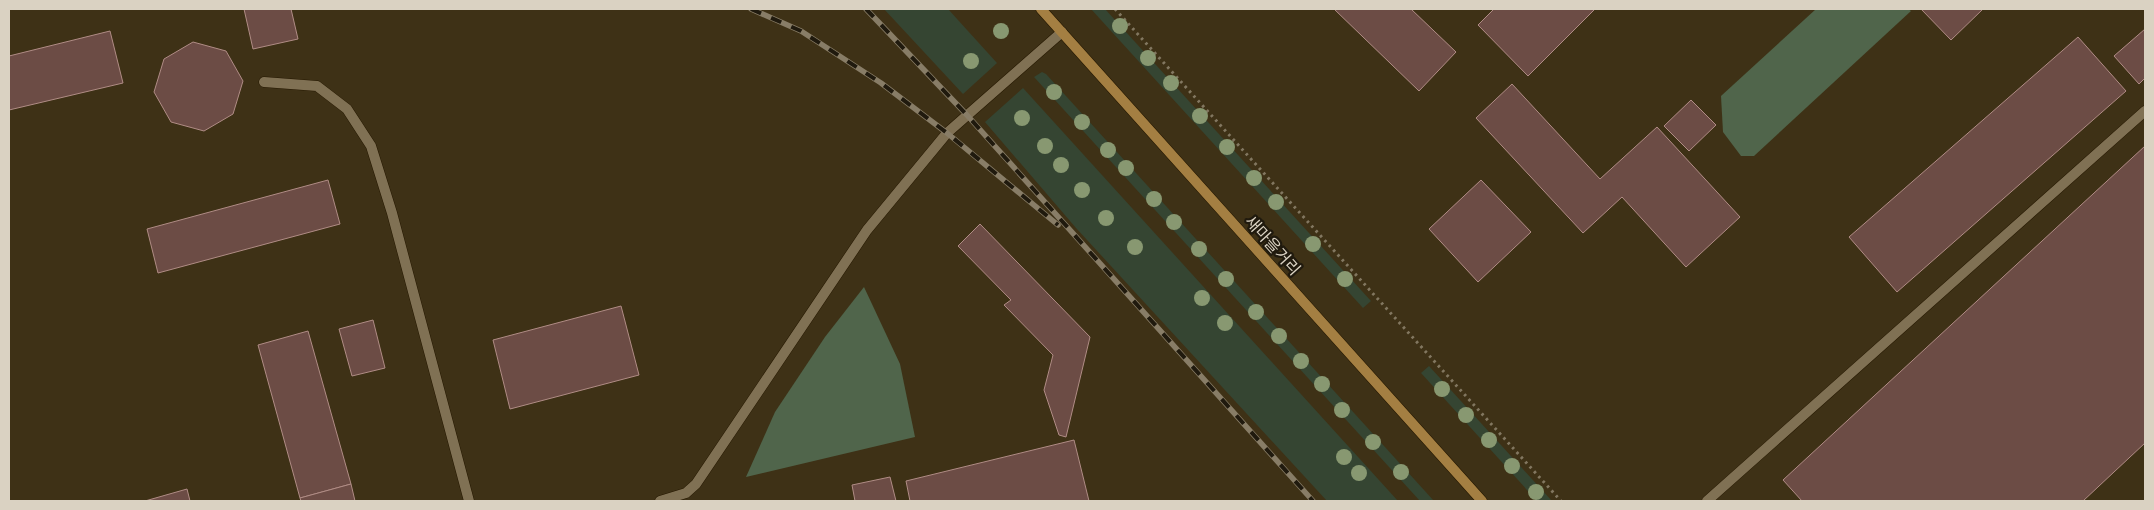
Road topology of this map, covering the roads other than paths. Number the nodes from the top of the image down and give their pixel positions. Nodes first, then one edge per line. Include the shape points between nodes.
1 (1041, 9) edge
2 (1062, 32) junction
3 (264, 82) dead end
4 (2145, 111) edge
5 (469, 501) edge
6 (660, 501) edge
7 (1482, 501) edge
8 (1707, 501) edge

1 - 2 main road, 새마을거리
2 - 6 street via 947,133 867,230 696,484 686,493
2 - 7 main road, 새마을거리
3 - 5 street via 317,86 347,109 371,146
4 - 8 street

